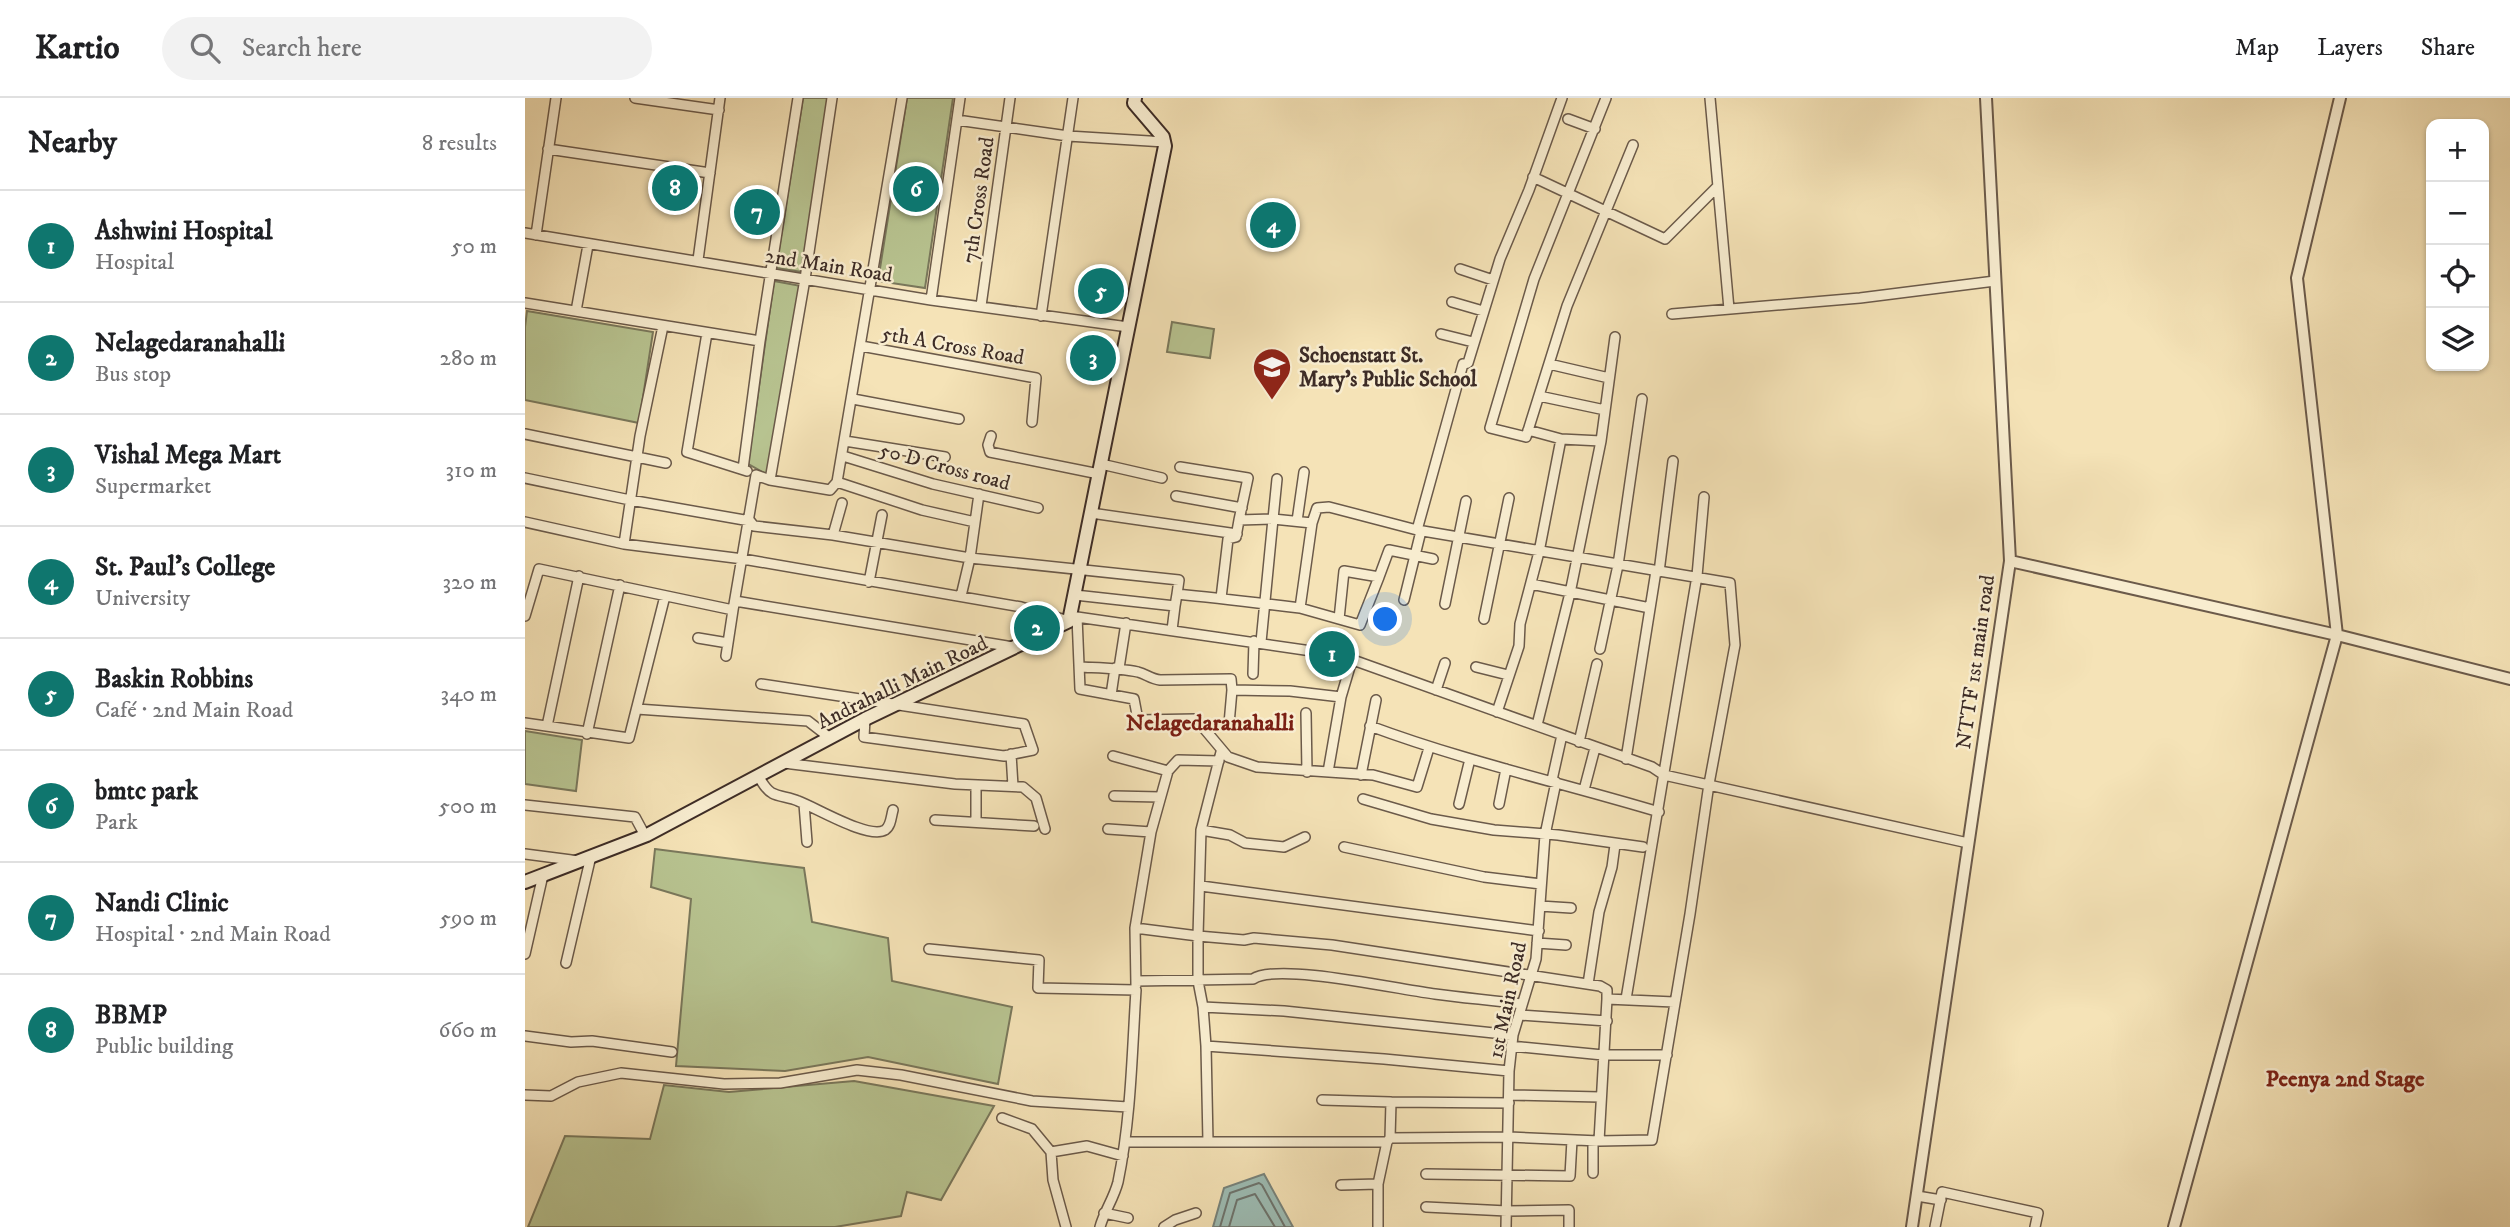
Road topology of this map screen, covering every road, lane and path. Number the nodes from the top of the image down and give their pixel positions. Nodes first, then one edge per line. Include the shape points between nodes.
1 (556, 98) edge
2 (635, 98) edge
3 (720, 98) edge
4 (798, 98) edge
5 (832, 98) edge
6 (902, 98) edge
7 (960, 98) edge
8 (1010, 98) edge
9 (1073, 98) edge
10 (1135, 98) edge
11 (1562, 98) edge
12 (1607, 98) edge
13 (1710, 98) edge
14 (1986, 98) edge
15 (2340, 98) edge
16 (719, 110) junction
17 (1568, 118) dead end
18 (957, 120) junction
19 (1005, 128) junction
20 (1595, 129) junction
21 (1068, 135) junction
22 (1165, 142) junction
23 (1633, 145) dead end
24 (548, 149) junction
25 (710, 173) junction
26 (1534, 177) junction
27 (1718, 186) junction
28 (1568, 191) junction
29 (1607, 210) junction
30 (525, 233) edge
31 (536, 235) junction
32 (588, 244) junction
33 (698, 260) junction
34 (1460, 269) dead end
35 (771, 274) junction
36 (805, 279) junction
37 (1493, 280) junction
38 (1995, 281) junction
39 (871, 289) junction
40 (931, 300) junction
41 (1452, 302) dead end
42 (525, 303) edge
43 (981, 306) junction
44 (1729, 309) junction
45 (576, 311) junction
46 (1483, 311) junction
47 (1672, 314) dead end
48 (1041, 316) junction
49 (663, 326) junction
50 (1128, 327) junction
51 (707, 333) junction
52 (1441, 334) dead end
53 (1615, 337) dead end
54 (759, 341) junction
55 (1473, 342) junction
56 (861, 346) junction
57 (1549, 364) junction
58 (1609, 378) junction
59 (1539, 396) junction
60 (853, 399) junction
61 (1642, 399) dead end
62 (1605, 410) junction
63 (959, 419) dead end
64 (1032, 422) dead end
65 (1528, 430) junction
66 (525, 434) edge
67 (991, 436) dead end
68 (1561, 439) junction
69 (845, 441) junction
70 (1601, 441) junction
71 (843, 456) junction
72 (637, 457) junction
73 (945, 457) dead end
74 (1673, 461) dead end
75 (666, 463) dead end
76 (1180, 467) dead end
77 (743, 469) junction
78 (1100, 469) junction
79 (1304, 472) dead end
80 (756, 475) junction
81 (525, 478) edge
82 (1162, 478) dead end
83 (1277, 479) dead end
84 (770, 480) junction
85 (837, 482) junction
86 (979, 494) junction
87 (1176, 496) dead end
88 (1704, 497) dead end
89 (1509, 498) dead end
90 (630, 500) junction
91 (1466, 501) dead end
92 (842, 503) dead end
93 (1038, 508) dead end
94 (1241, 508) junction
95 (1091, 513) junction
96 (882, 515) dead end
97 (1273, 519) junction
98 (1239, 520) junction
99 (750, 521) junction
100 (1297, 521) junction
101 (525, 522) edge
102 (975, 522) junction
103 (1312, 523) junction
104 (1419, 530) junction
105 (1237, 534) junction
106 (833, 535) junction
107 (1458, 537) junction
108 (877, 542) junction
109 (624, 544) junction
110 (1499, 545) junction
111 (1539, 552) junction
112 (1415, 555) junction
113 (1577, 556) junction
114 (970, 558) junction
115 (743, 559) junction
116 (1433, 559) dead end
117 (2010, 561) junction
118 (1618, 565) junction
119 (1079, 571) junction
120 (1657, 572) junction
121 (579, 576) junction
122 (1697, 576) junction
123 (1379, 577) junction
124 (869, 582) junction
125 (1531, 584) junction
126 (620, 585) junction
127 (1570, 593) junction
128 (1177, 594) junction
129 (1075, 595) junction
130 (665, 596) junction
131 (961, 596) junction
132 (1221, 598) junction
133 (1404, 600) dead end
134 (1611, 601) junction
135 (1266, 604) junction
136 (1445, 604) dead end
137 (734, 606) junction
138 (1175, 606) junction
139 (1300, 608) junction
140 (1650, 608) junction
141 (525, 616) edge
142 (1073, 619) junction
143 (1339, 619) junction
144 (1484, 619) dead end
145 (1126, 623) junction
146 (1172, 630) junction
147 (2337, 635) junction
148 (698, 638) dead end
149 (1257, 642) junction
150 (728, 643) junction
151 (1016, 648) junction
152 (1600, 649) dead end
153 (726, 656) dead end
154 (1352, 660) junction
155 (1445, 663) dead end
156 (1597, 664) dead end
157 (1080, 667) junction
158 (1476, 667) dead end
159 (1117, 668) junction
160 (1252, 674) dead end
161 (1508, 675) junction
162 (2510, 679) edge
163 (761, 684) dead end
164 (1232, 690) junction
165 (1436, 691) junction
166 (1111, 695) junction
167 (1341, 697) junction
168 (1376, 701) dead end
169 (894, 706) junction
170 (637, 709) junction
171 (1497, 712) junction
172 (1306, 713) dead end
173 (865, 719) junction
174 (525, 723) edge
175 (1229, 724) dead end
176 (1537, 725) junction
177 (547, 726) junction
178 (1370, 726) junction
179 (587, 734) junction
180 (1562, 735) junction
181 (830, 738) junction
182 (1579, 742) junction
183 (1429, 748) junction
184 (1595, 748) junction
185 (1011, 754) junction
186 (1113, 756) dead end
187 (1220, 756) junction
188 (1470, 759) junction
189 (1626, 759) junction
190 (783, 763) junction
191 (1506, 768) junction
192 (1168, 771) junction
193 (1307, 772) junction
194 (1328, 772) junction
195 (1361, 775) junction
196 (1664, 775) junction
197 (758, 776) junction
198 (1554, 781) junction
199 (1709, 784) junction
200 (976, 785) junction
201 (1013, 786) junction
202 (1584, 790) junction
203 (1114, 796) dead end
204 (1160, 797) junction
205 (1363, 799) dead end
206 (804, 804) junction
207 (1459, 804) dead end
208 (1499, 804) dead end
209 (525, 805) edge
210 (893, 810) dead end
211 (1659, 812) junction
212 (935, 820) dead end
213 (976, 822) junction
214 (1034, 826) dead end
215 (1045, 829) dead end
216 (1108, 829) dead end
217 (1201, 830) junction
218 (1151, 832) junction
219 (1545, 835) junction
220 (643, 836) junction
221 (1305, 837) dead end
222 (807, 842) dead end
223 (1968, 843) junction
224 (1615, 845) junction
225 (1344, 847) dead end
226 (1643, 847) dead end
227 (525, 853) edge
228 (586, 859) junction
229 (543, 875) junction
230 (525, 882) edge
231 (1541, 884) junction
232 (1201, 886) junction
233 (1540, 906) junction
234 (1571, 908) dead end
235 (1135, 928) junction
236 (1539, 931) junction
237 (1198, 936) junction
238 (1537, 943) junction
239 (1566, 945) dead end
240 (929, 949) dead end
241 (525, 954) edge
242 (566, 963) dead end
243 (1530, 973) junction
244 (1198, 981) junction
245 (1588, 984) junction
246 (1136, 985) junction
247 (1607, 999) junction
248 (1626, 999) junction
249 (1674, 1002) junction
250 (1521, 1004) junction
251 (1203, 1007) junction
252 (1519, 1015) junction
253 (1607, 1021) junction
254 (1513, 1035) junction
255 (525, 1036) edge
256 (1206, 1046) junction
257 (1511, 1046) junction
258 (672, 1052) dead end
259 (1603, 1055) junction
260 (1667, 1055) junction
261 (1509, 1071) junction
262 (525, 1095) edge
263 (1600, 1097) junction
264 (1509, 1099) junction
265 (1322, 1100) dead end
266 (1391, 1102) junction
267 (1128, 1107) junction
268 (1002, 1118) dead end
269 (1509, 1137) junction
270 (1389, 1140) junction
271 (1572, 1140) junction
272 (1596, 1141) junction
273 (1126, 1142) junction
274 (1208, 1142) junction
275 (1051, 1152) junction
276 (1123, 1156) junction
277 (1593, 1172) dead end
278 (1426, 1174) dead end
279 (1507, 1174) junction
280 (1378, 1184) junction
281 (1341, 1185) dead end
282 (1917, 1196) junction
283 (1941, 1200) junction
284 (1426, 1207) dead end
285 (1507, 1211) junction
286 (1104, 1213) junction
287 (1196, 1213) dead end
288 (1128, 1218) dead end
289 (1066, 1227) edge
290 (1100, 1227) edge
291 (1164, 1227) edge
292 (1378, 1227) edge
293 (1506, 1227) edge
294 (1569, 1227) edge
295 (1912, 1227) edge
296 (1935, 1227) edge
297 (2035, 1227) edge
298 (2174, 1227) edge

1 - 24 street
2 - 16 street
3 - 16 street
4 - 35 street
5 - 36 street
6 - 39 street
7 - 18 street
8 - 19 street, 7th Cross Road
9 - 21 street
10 - 22 main road via 1134,103
11 - 26 street
12 - 20 street
13 - 27 street
14 - 38 street, NTTF 1st main road
15 - 147 street via 2297,278
16 - 25 street
17 - 20 street
18 - 19 street
18 - 40 street
19 - 21 street
19 - 43 street, 7th Cross Road
20 - 28 street
21 - 22 street
21 - 48 street
22 - 50 main road
23 - 29 street
24 - 25 street
24 - 31 street
25 - 33 street
26 - 28 street
26 - 37 street
27 - 29 street via 1665,239
27 - 44 street
28 - 29 street
28 - 65 street via 1534,279 1490,428 1525,437
29 - 57 street via 1567,306
30 - 31 street, 2nd Main Road
31 - 32 street, 2nd Main Road
32 - 33 street, 2nd Main Road
32 - 45 street
33 - 35 street, 2nd Main Road
34 - 37 street
35 - 36 street, 2nd Main Road
35 - 54 street
36 - 39 street, 2nd Main Road
36 - 84 street
37 - 46 street
38 - 44 street
38 - 117 street, NTTF 1st main road
39 - 40 street, 2nd Main Road
39 - 56 street
40 - 43 street, 2nd Main Road
41 - 46 street
42 - 45 street
43 - 48 street, 2nd Main Road
44 - 47 street
45 - 49 street
46 - 55 street
48 - 50 street, 2nd Main Road
49 - 51 street
49 - 72 street
50 - 78 main road
51 - 54 street
51 - 77 street via 687,452
52 - 55 street
53 - 58 street
54 - 77 street
55 - 104 street
56 - 60 street
56 - 64 street, 5th A Cross Road via 1036,378
57 - 58 street
57 - 59 street
58 - 62 street
59 - 62 street
59 - 65 street
60 - 63 street
60 - 69 street
61 - 118 street
62 - 70 street
65 - 68 street
66 - 72 street
67 - 78 street via 991,452
68 - 70 street
68 - 111 street
69 - 71 street
69 - 73 street
70 - 113 street
71 - 85 street
71 - 86 street, 50 D Cross road
72 - 75 street
72 - 90 street
74 - 120 street
76 - 94 street via 1248,478
77 - 80 street
78 - 82 street
78 - 95 main road
79 - 100 street
80 - 84 street
80 - 99 street
81 - 90 street
83 - 97 street
84 - 85 street via 830,490
85 - 102 street
86 - 93 street, 50 D Cross road
86 - 102 street
87 - 94 street
88 - 122 street
89 - 110 street
90 - 99 street
90 - 109 street
91 - 107 street
92 - 106 street
94 - 98 street
95 - 105 street
95 - 119 main road
96 - 108 street
97 - 98 street
97 - 100 street
97 - 135 street
98 - 105 street
99 - 106 street via 754,526
99 - 115 street
100 - 103 street
101 - 109 street
102 - 114 street
103 - 104 street via 1317,508 1329,507
103 - 139 street
104 - 107 street
104 - 112 street
105 - 132 street via 1228,538
106 - 108 street
107 - 110 street
107 - 136 street
108 - 114 street
108 - 124 street
109 - 115 street
110 - 111 street
110 - 144 street
111 - 113 street
111 - 125 street
112 - 116 street
112 - 123 street via 1389,550
112 - 133 street
113 - 118 street
113 - 127 street
114 - 119 street
114 - 131 street
115 - 124 street
115 - 137 street
117 - 147 street
117 - 223 street, NTTF 1st main road
118 - 120 street
118 - 134 street
119 - 128 street via 1178,580
119 - 129 main road
120 - 122 street
120 - 140 street
121 - 126 street
121 - 141 street via 539,569
121 - 177 street
122 - 196 street
122 - 199 street via 1730,583 1735,645
123 - 143 street via 1360,625
123 - 143 street via 1344,572
124 - 131 street
125 - 127 street
125 - 161 street via 1519,646
126 - 130 street
126 - 179 street
127 - 134 street
127 - 176 street
128 - 132 street
128 - 138 street
129 - 138 street
129 - 142 main road
130 - 137 street
130 - 170 street
131 - 142 street
132 - 135 street
134 - 140 street
134 - 152 street
135 - 139 street
135 - 149 street
137 - 150 street
137 - 151 street
138 - 146 street
139 - 143 street
140 - 189 street
142 - 145 street
142 - 151 main road, Andrahalli Main Road
142 - 157 street
145 - 146 street
145 - 159 street
146 - 149 street
147 - 162 street
147 - 298 street
148 - 150 street
149 - 154 street
149 - 160 street
150 - 153 street
151 - 169 main road, Andrahalli Main Road
154 - 165 street
154 - 167 street
155 - 165 street
156 - 182 street
157 - 159 street
157 - 166 street via 1080,689
158 - 161 street
159 - 164 street via 1160,680 1231,679
159 - 166 street
161 - 171 street
163 - 169 street
164 - 167 street
164 - 175 street
165 - 171 street
166 - 187 street via 1134,699 1137,720 1196,719
167 - 194 street
168 - 178 street
169 - 173 main road, Andrahalli Main Road
169 - 185 street via 1024,724 1033,750
170 - 179 street via 629,738
170 - 181 street via 808,721
171 - 176 street
172 - 193 street
173 - 181 main road, Andrahalli Main Road
173 - 185 street via 864,737
174 - 177 street
176 - 180 street
177 - 179 street
178 - 183 street
178 - 195 street
180 - 182 street
180 - 198 street, 1st Main Road
181 - 190 main road, Andrahalli Main Road
182 - 184 street
183 - 188 street
183 - 195 street via 1417,788
184 - 189 street
184 - 202 street
185 - 201 street
186 - 192 street
187 - 192 street via 1178,760
187 - 193 street via 1257,767
187 - 217 street
188 - 191 street
188 - 207 street
189 - 196 street
190 - 197 main road, Andrahalli Main Road
190 - 200 street
191 - 198 street
191 - 208 street
192 - 204 street
193 - 194 street
194 - 195 street
196 - 199 street
196 - 211 street
197 - 206 street via 771,793
197 - 220 main road, Andrahalli Main Road
198 - 202 street
198 - 219 street, 1st Main Road
199 - 223 street
199 - 249 street
200 - 201 street
200 - 213 street
201 - 215 street via 1036,798
202 - 211 street
203 - 204 street
204 - 218 street
205 - 219 street via 1431,819
206 - 210 street via 879,832 889,826
206 - 222 street
209 - 220 street via 635,817
211 - 248 street
212 - 213 street
213 - 214 street
216 - 218 street
217 - 221 street via 1245,843 1284,847
217 - 232 street
218 - 235 street
219 - 224 street
219 - 231 street, 1st Main Road
220 - 228 main road, Andrahalli Main Road
223 - 282 street, NTTF 1st main road
224 - 226 street
224 - 245 street
225 - 231 street via 1484,877
227 - 228 street
228 - 229 main road, Andrahalli Main Road
228 - 242 street
229 - 230 main road, Andrahalli Main Road
229 - 241 street
231 - 233 street, 1st Main Road
232 - 236 street
232 - 237 street
233 - 234 street
233 - 236 street, 1st Main Road
235 - 237 street
235 - 246 street
236 - 238 street, 1st Main Road
237 - 243 street via 1332,945
237 - 244 street
238 - 239 street
238 - 243 street, 1st Main Road
240 - 246 street via 1039,960 1038,988
243 - 245 street
243 - 250 street, 1st Main Road
244 - 246 street
244 - 250 street via 1293,974
244 - 251 street
245 - 247 street via 1604,987
246 - 267 street
247 - 248 street
247 - 253 street
248 - 249 street
249 - 260 street
250 - 252 street, 1st Main Road
251 - 254 street
251 - 256 street
252 - 253 street
252 - 254 street, 1st Main Road
253 - 259 street
254 - 257 street, 1st Main Road
255 - 258 street
256 - 261 street
256 - 274 street
257 - 259 street
257 - 261 street, 1st Main Road
259 - 260 street
259 - 263 street
260 - 272 street via 1651,1140
261 - 264 street, 1st Main Road
262 - 267 street via 551,1096 578,1082 621,1073 724,1084 780,1083 857,1070 1032,1101
263 - 264 street
263 - 272 street
264 - 266 street
264 - 269 street, 1st Main Road
265 - 266 street
266 - 270 street
267 - 273 street
268 - 275 street via 1032,1129
269 - 270 street
269 - 271 street
269 - 279 street, 1st Main Road
270 - 274 street
270 - 280 street
271 - 272 street
271 - 279 street via 1570,1176
272 - 277 street
273 - 274 street
273 - 276 street
275 - 276 street via 1087,1146
275 - 289 street via 1053,1180
276 - 286 street via 1117,1187
278 - 279 street
279 - 285 street, 1st Main Road
280 - 281 street
280 - 292 street
282 - 283 street
282 - 295 street, NTTF 1st main road
283 - 296 street
283 - 297 street via 1942,1192 2038,1213
284 - 285 street
285 - 293 street, 1st Main Road
285 - 294 street via 1569,1210
286 - 288 street
286 - 290 street
287 - 291 street

